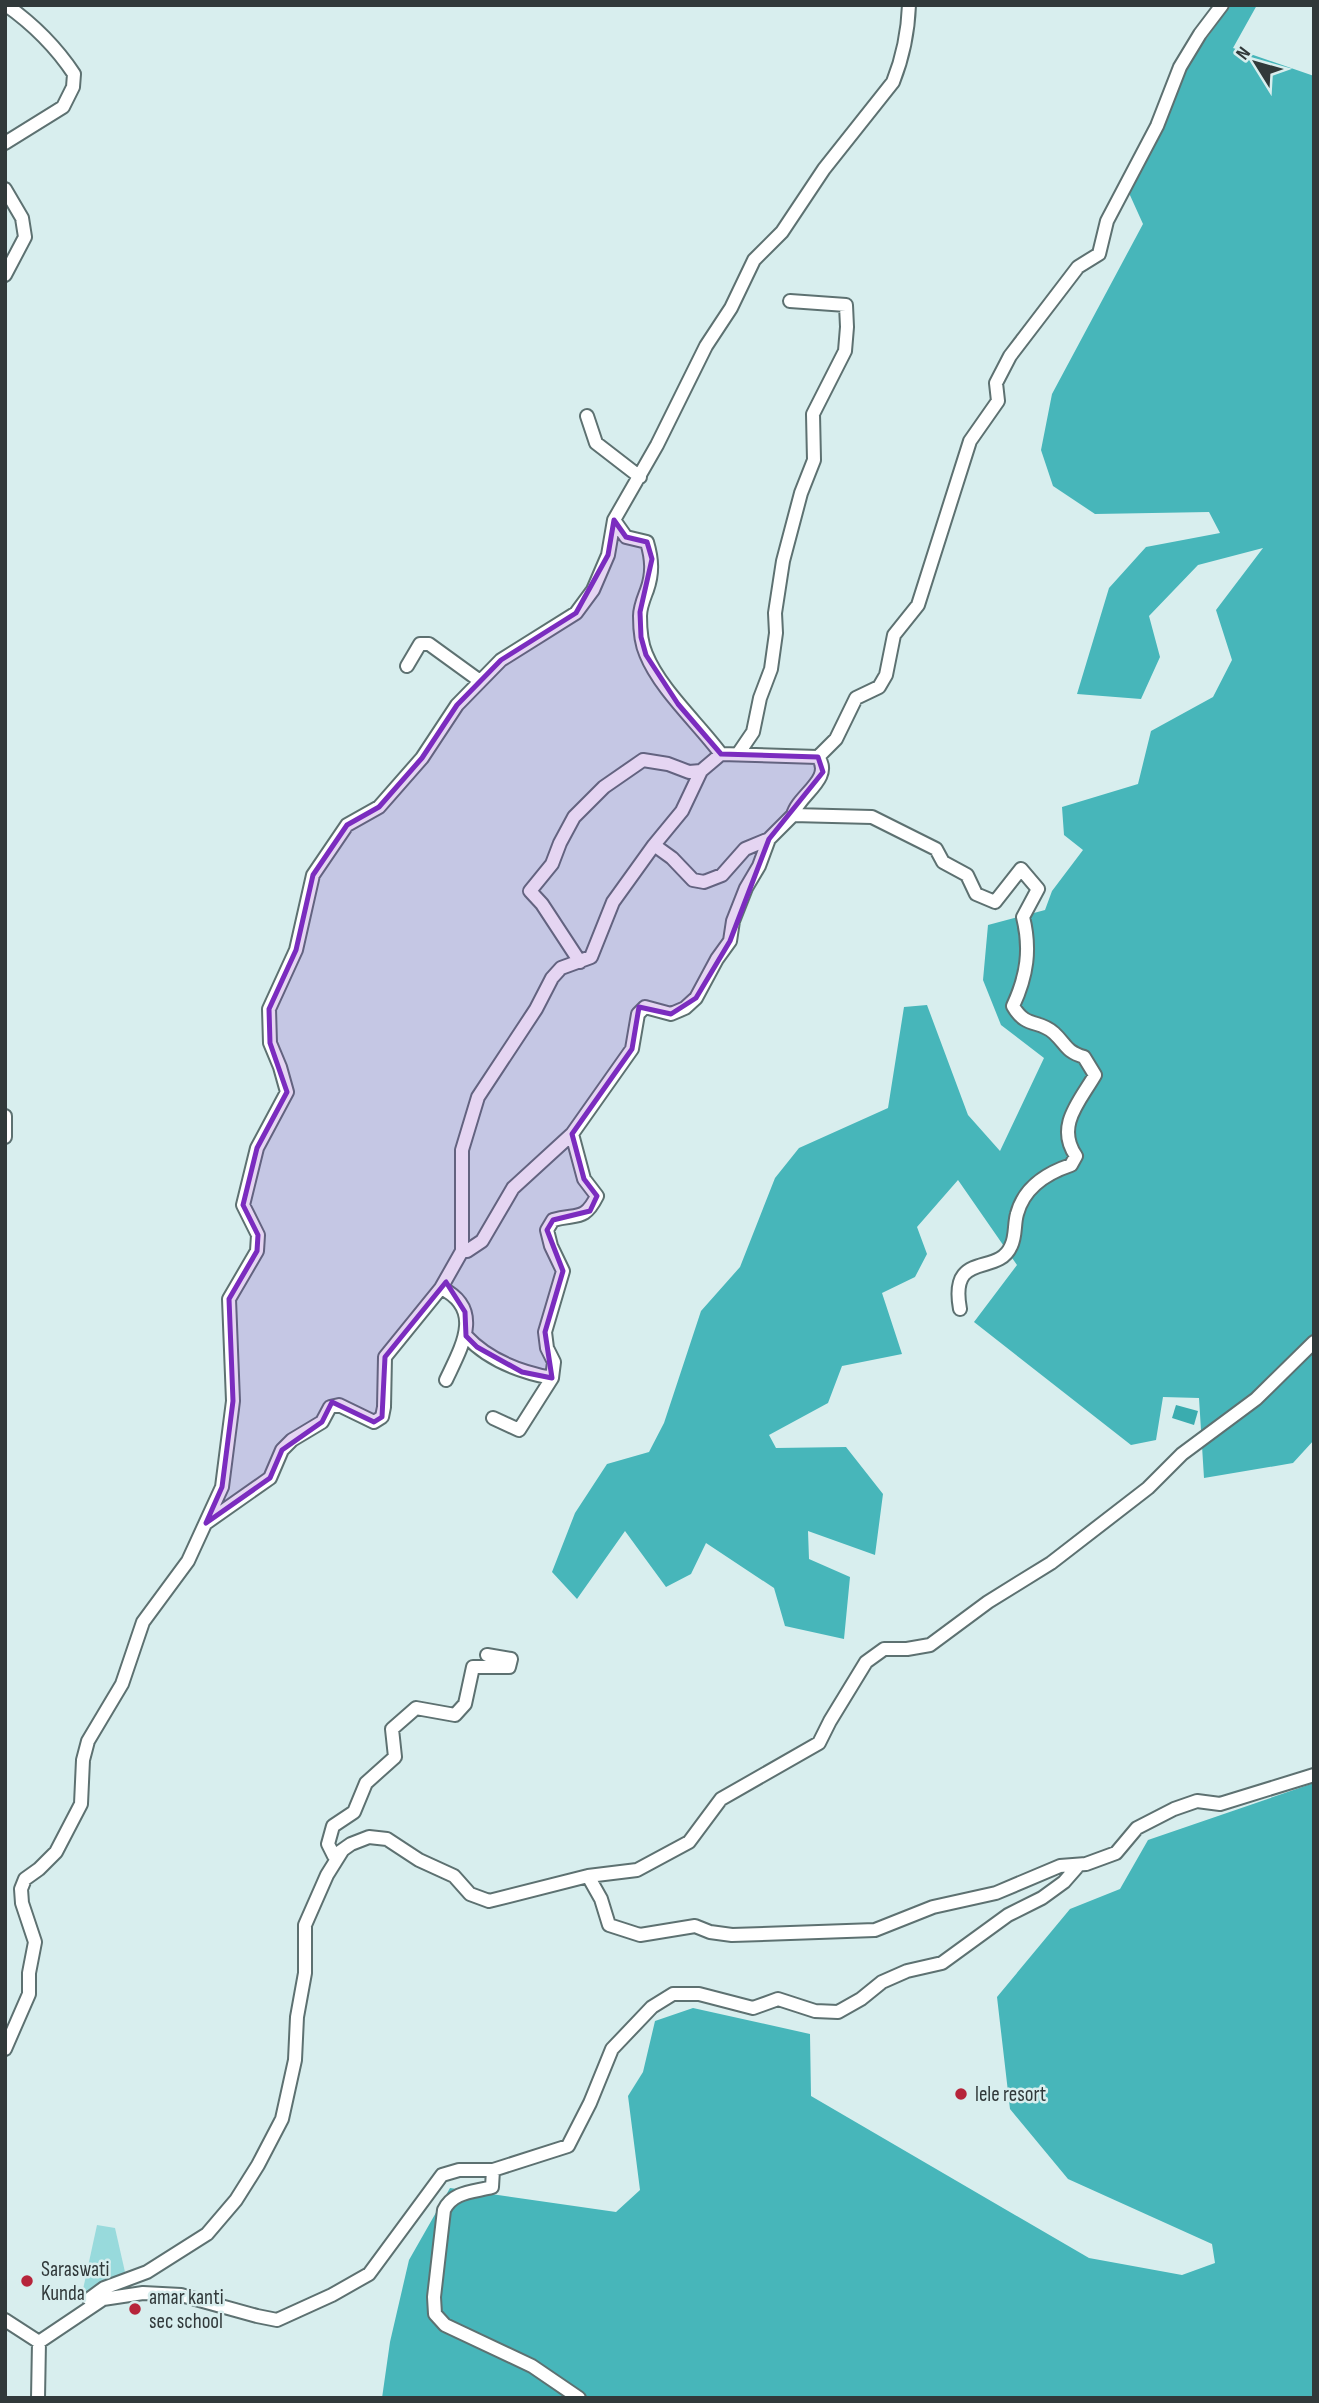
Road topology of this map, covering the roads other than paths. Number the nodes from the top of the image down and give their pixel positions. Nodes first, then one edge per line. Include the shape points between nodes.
1 (6, 5) edge
2 (909, 5) edge
3 (1222, 5) edge
4 (5, 142) edge
5 (5, 189) edge
6 (5, 275) edge
7 (790, 301) dead end
8 (586, 416) dead end
9 (640, 477) junction
10 (614, 520) junction
11 (407, 666) dead end
12 (480, 681) junction
13 (721, 754) junction
14 (738, 754) junction
15 (818, 757) junction
16 (701, 771) junction
17 (793, 815) junction
18 (769, 839) junction
19 (654, 845) junction
20 (580, 962) junction
21 (5, 1116) edge
22 (572, 1134) junction
23 (5, 1137) edge
24 (462, 1251) junction
25 (441, 1288) junction
26 (960, 1309) dead end
27 (466, 1336) junction
28 (1314, 1342) edge
29 (552, 1378) junction
30 (446, 1380) dead end
31 (493, 1418) dead end
32 (206, 1524) junction
33 (487, 1655) dead end
34 (1314, 1775) edge
35 (342, 1851) junction
36 (1078, 1866) junction
37 (588, 1876) junction
38 (706, 1916) dead end
39 (710, 1932) junction
40 (5, 2049) edge
41 (493, 2170) junction
42 (5, 2320) edge
43 (72, 2320) junction
44 (39, 2342) junction
45 (38, 2398) edge
46 (579, 2398) edge

1 - 4 street via 56,49 74,75 62,107
2 - 9 street via 908,30 892,82 782,232 754,261
3 - 15 street via 1180,67 1157,126 1107,221 1099,254 1078,267 1010,356 996,383 998,401 970,441 918,605 894,635 886,675 879,687 856,698 836,739
5 - 6 street via 22,218 25,236
7 - 14 street via 846,306 848,327 845,351 813,414 814,460 783,561 771,669 752,732
8 - 9 street via 596,443
9 - 10 street
10 - 12 street via 608,555 593,590 576,614 501,660
10 - 13 street via 626,537 647,542 652,559 640,612 646,655 678,705
11 - 12 street via 420,644 429,644
12 - 32 street via 379,807 347,825 313,875 296,950 269,1009 270,1043 287,1092 257,1148 243,1205 258,1235 257,1251 229,1299 233,1401 222,1487
13 - 14 street
13 - 16 street
14 - 15 street
15 - 17 street via 823,772 795,806
16 - 19 street via 682,811
16 - 20 street via 643,760 604,787 574,817 552,864 530,891
17 - 18 street
17 - 26 street via 872,817 936,849 943,862 967,875 976,894 995,902 1021,869 1038,889 1023,917 1027,962 1013,1006 1020,1018 1053,1031 1070,1053 1084,1057 1095,1075 1070,1119 1068,1144 1076,1156 1071,1165 1052,1172 1029,1191 1017,1212 1012,1246 1003,1257 973,1267 963,1276 957,1290
18 - 19 street via 745,849 722,875 704,882 693,880
18 - 22 street via 733,921 730,942 696,998 671,1014 645,1007 638,1014 632,1049
19 - 20 street via 613,902 591,957
20 - 24 street via 561,968 552,978 478,1097 462,1150
21 - 23 street
22 - 24 street via 513,1188 482,1241
22 - 29 street via 584,1179 597,1196 590,1211 553,1220 547,1230 563,1271 545,1332 554,1363
24 - 25 street
25 - 27 street via 453,1294 465,1312
25 - 32 street via 385,1357 382,1417 374,1422 339,1405 330,1407 323,1422 282,1450 270,1478
27 - 29 street via 477,1348 522,1372
27 - 30 street
28 - 37 street via 1256,1399 1051,1563 930,1646 884,1649 866,1662 819,1744 721,1799 689,1843 637,1870
29 - 31 street via 519,1430
32 - 40 street via 188,1561 143,1622 122,1684 88,1741 81,1804 56,1852 25,1879 21,1889 35,1941 29,1994
33 - 35 street via 511,1659 509,1667 473,1667 465,1704 455,1715 416,1708 392,1729 395,1757 366,1783 354,1812 333,1826 328,1844 334,1856
34 - 36 street via 1220,1804 1197,1801 1174,1809 1138,1828 1116,1853
35 - 37 street via 369,1837 387,1839 454,1876 470,1894 489,1900
35 - 43 street via 305,1925 305,1973 295,2060 282,2119 258,2165 207,2234 147,2272 104,2288
36 - 39 street via 1060,1866 996,1893 933,1907 875,1930 792,1935
36 - 41 street via 1042,1898 1008,1915 942,1963 882,1982 838,2012 815,2011 778,1999 753,2008 699,1994 673,1994 652,2007 612,2049 568,2146
37 - 39 street via 608,1924 640,1935 695,1926
38 - 39 street
41 - 43 street via 442,2175 369,2274 277,2320 181,2295 143,2293 103,2299
41 - 46 street via 492,2187 458,2195 444,2210 435,2314 445,2325 532,2366
42 - 44 street
43 - 44 street
44 - 45 street

